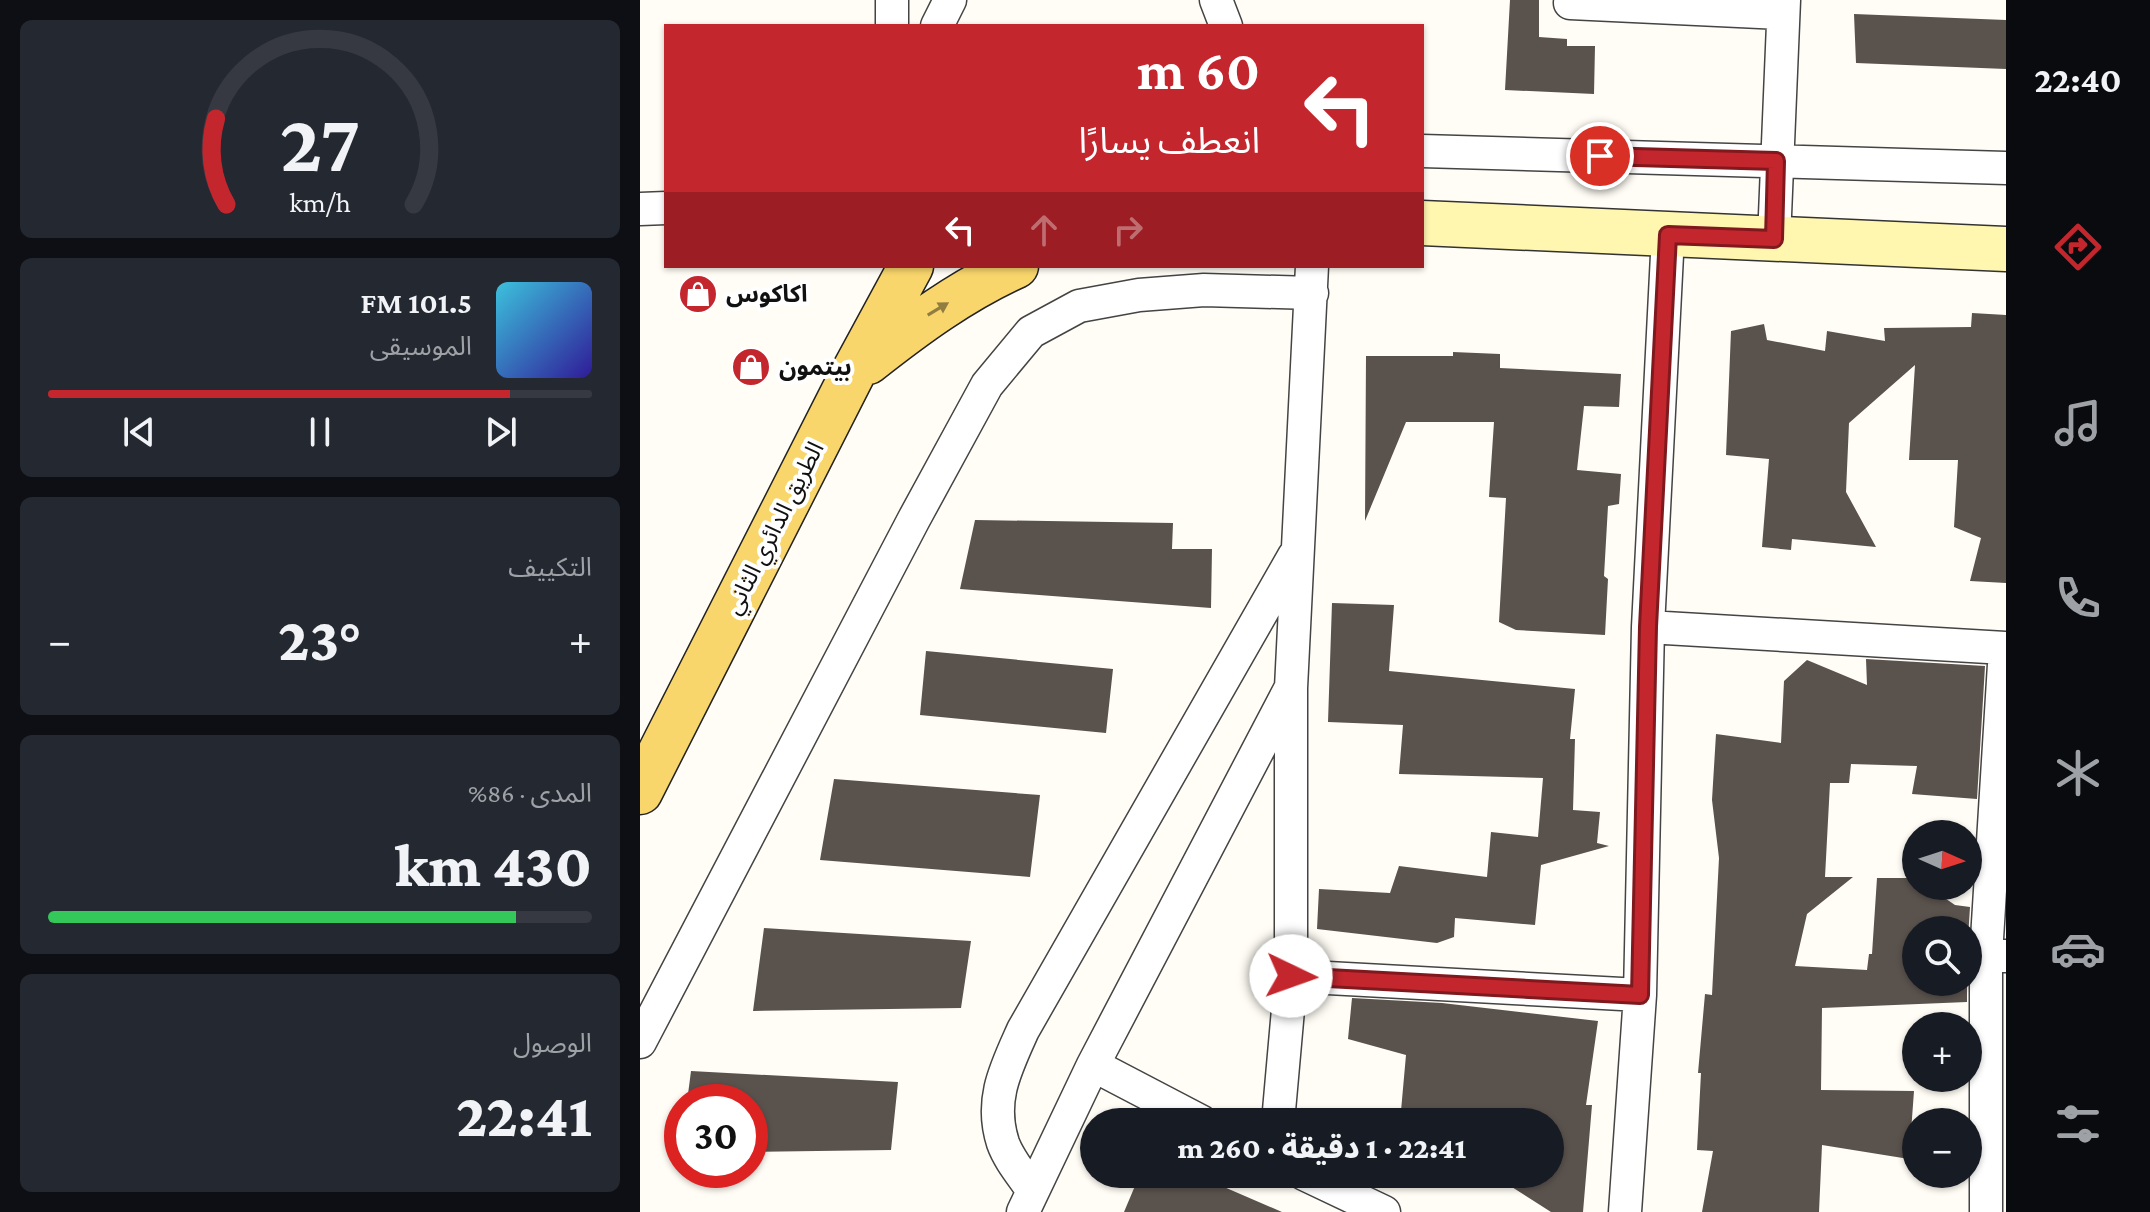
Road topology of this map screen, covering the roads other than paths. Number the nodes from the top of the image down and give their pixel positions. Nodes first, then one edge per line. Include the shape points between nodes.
1 (892, 0) edge
2 (950, 0) edge
3 (1216, 0) edge
4 (1570, 3) dead end
5 (1784, 6) edge
6 (892, 24) edge
7 (938, 24) edge
8 (1225, 24) edge
9 (1424, 151) edge
10 (1776, 161) junction
11 (2006, 168) edge
12 (664, 208) edge
13 (640, 209) edge
14 (1424, 223) edge
15 (1668, 235) junction
16 (1774, 239) junction
17 (2006, 249) edge
18 (910, 268) edge
19 (1012, 268) edge
20 (1312, 280) edge
21 (853, 373) junction
22 (1298, 548) junction
23 (1648, 627) junction
24 (2006, 648) edge
25 (1291, 688) junction
26 (640, 792) edge
27 (1996, 956) edge
28 (1291, 976) junction
29 (1640, 995) junction
30 (640, 1042) edge
31 (1093, 1065) junction
32 (1175, 1108) edge
33 (1279, 1108) edge
34 (1333, 1188) edge
35 (1028, 1202) edge
36 (1384, 1212) edge
37 (1625, 1212) edge
38 (1986, 1212) edge

1 - 6 street
2 - 7 street
3 - 8 street
4 - 5 street
5 - 10 street
9 - 10 street
10 - 11 street
10 - 16 street
12 - 13 street
14 - 15 main road
15 - 16 main road
15 - 23 street
16 - 17 main road
18 - 21 main road, الطريق الدائري الثاني
21 -> 19 main road via 927,315
20 - 22 street
20 - 30 street via 1139,295 1079,306 1031,332 987,385 928,492
21 - 26 main road, الطريق الدائري الثاني
22 - 25 street
22 - 35 street via 1023,1030 1000,1082 998,1119 1004,1145
23 - 24 street
23 - 29 street
24 - 27 street
25 - 28 street
25 - 31 street
27 - 38 street
28 - 29 street
28 - 33 street
29 - 37 street
31 - 32 street
31 - 35 street
34 - 36 street

